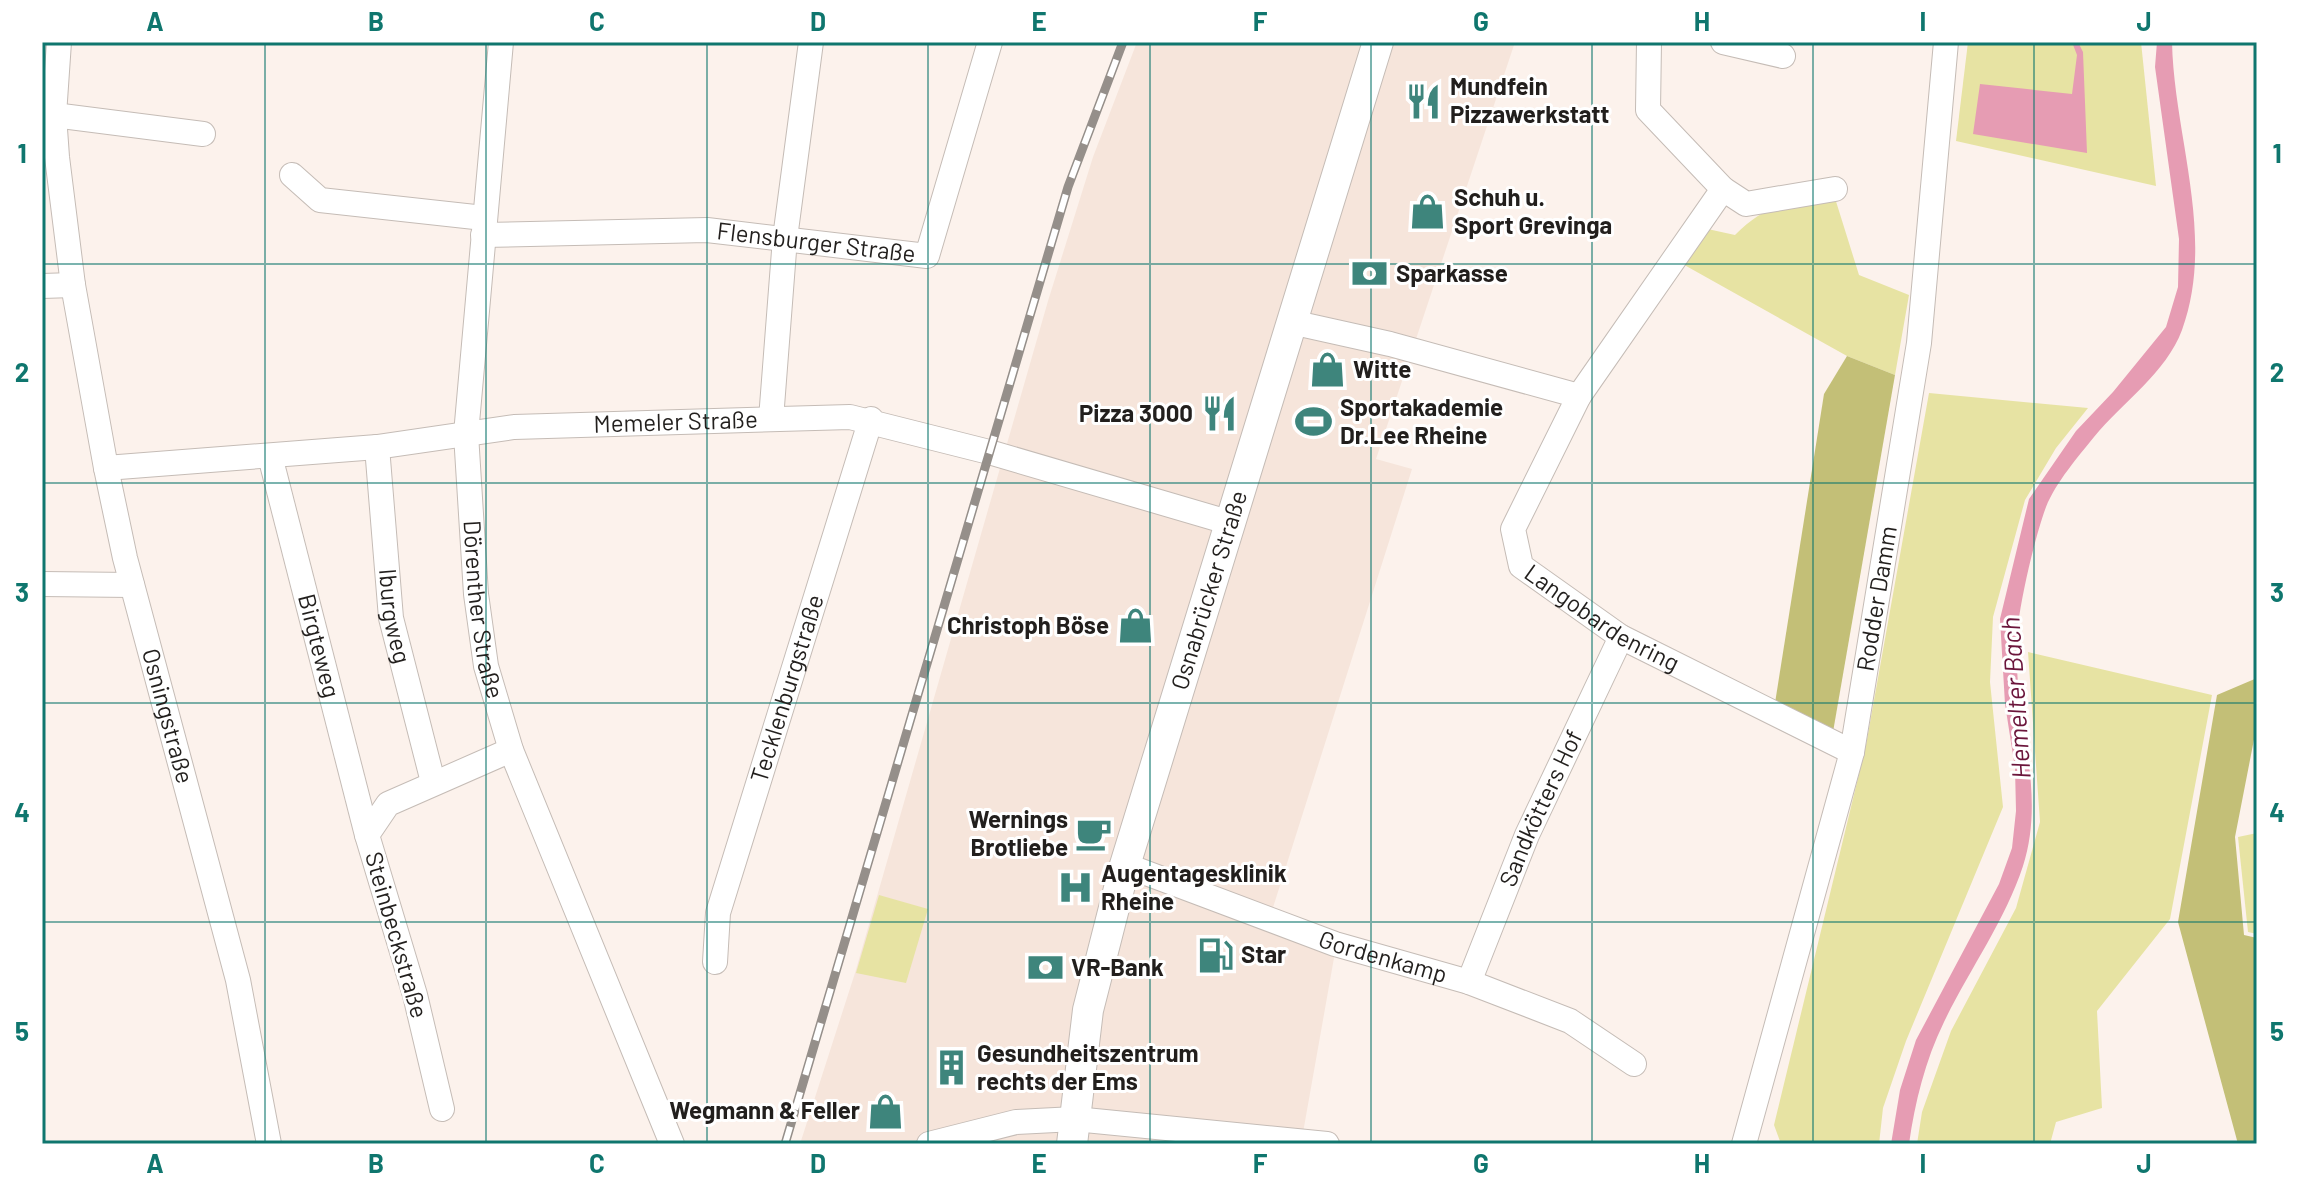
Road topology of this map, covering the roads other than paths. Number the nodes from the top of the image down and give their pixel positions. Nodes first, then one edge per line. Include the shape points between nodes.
1 (59, 42) edge
2 (501, 42) edge
3 (811, 42) edge
4 (990, 42) edge
5 (1378, 42) edge
6 (1649, 42) edge
7 (1723, 42) edge
8 (1946, 42) edge
9 (1783, 56) dead end
10 (54, 115) junction
11 (203, 134) dead end
12 (292, 175) dead end
13 (1723, 189) junction
14 (1835, 189) dead end
15 (483, 227) junction
16 (785, 238) junction
17 (73, 285) junction
18 (42, 286) edge
19 (1291, 322) junction
20 (1579, 396) junction
21 (771, 419) junction
22 (871, 419) junction
23 (466, 434) junction
24 (377, 447) junction
25 (270, 456) junction
26 (106, 468) junction
27 (1231, 523) junction
28 (42, 584) edge
29 (132, 585) junction
30 (1621, 637) junction
31 (511, 750) junction
32 (1852, 752) junction
33 (433, 782) junction
34 (367, 835) junction
35 (1125, 865) junction
36 (715, 962) dead end
37 (1469, 982) junction
38 (1634, 1064) dead end
39 (442, 1109) dead end
40 (1074, 1131) edge
41 (269, 1144) edge
42 (672, 1144) edge
43 (929, 1144) edge
44 (1327, 1144) edge
45 (1744, 1144) edge

1 - 10 street, Osningstraße
2 - 15 street, Dörenther Straße
3 - 16 street
4 - 16 street, Flensburger Straße via 927,256
5 - 19 main road, Osnabrücker Straße
6 - 13 street via 1648,110
7 - 9 street
8 - 32 street, Rodder Damm via 1919,343
10 - 11 street
10 - 17 street, Osningstraße
12 - 15 street, Flensburger Straße via 320,200
13 - 14 street via 1746,204
13 - 20 street, Langobardenring
15 - 16 street, Flensburger Straße via 707,230
15 - 23 street, Dörenther Straße
16 - 21 street
17 - 18 street
17 - 26 street, Osningstraße
19 - 20 street
19 - 27 main road, Osnabrücker Straße
20 - 30 street, Langobardenring via 1513,529 1521,566
21 - 22 street, Memeler Straße
21 - 23 street, Memeler Straße via 514,427
22 - 27 street, Memeler Straße
22 - 36 street, Tecklenburgstraße via 718,913
23 - 24 street, Memeler Straße
23 - 31 street, Dörenther Straße via 486,666
24 - 25 street, Memeler Straße
24 - 33 street, Iburgweg via 391,618
25 - 26 street, Memeler Straße
25 - 34 street, Birgteweg
26 - 29 street, Osningstraße
27 - 35 main road, Osnabrücker Straße
28 - 29 street
29 - 41 street, Osningstraße via 238,980
30 - 32 street, Langobardenring
30 - 37 street, Sandkötters Hof via 1527,835
31 - 33 street, Steinbeckstraße
31 - 42 street, Dörenther Straße
32 - 45 street, Rodder Damm
33 - 34 street, Steinbeckstraße via 388,804
34 - 39 street, Steinbeckstraße via 415,995
35 - 37 street, Gordenkamp via 1335,944
35 - 40 main road, Osnabrücker Straße via 1088,1010
37 - 38 street, Gordenkamp via 1570,1021
40 - 43 street via 1016,1122
40 - 44 street

